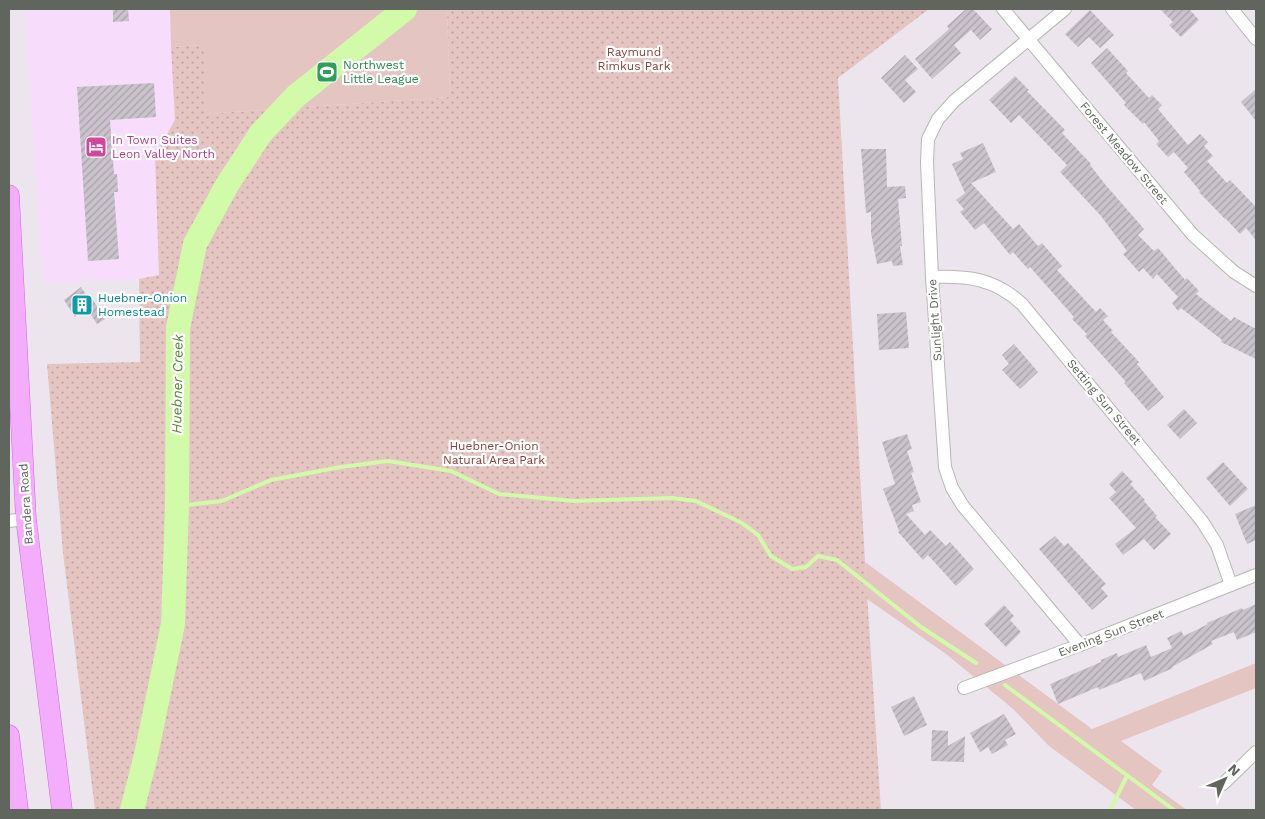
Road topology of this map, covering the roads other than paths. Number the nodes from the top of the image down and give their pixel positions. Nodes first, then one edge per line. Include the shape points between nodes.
1 (1003, 9) edge
2 (1065, 9) edge
3 (1232, 9) edge
4 (1028, 39) junction
5 (1256, 39) edge
6 (9, 195) edge
7 (932, 277) junction
8 (1256, 286) edge
9 (17, 520) edge
10 (1256, 576) edge
11 (1230, 586) junction
12 (1080, 645) junction
13 (964, 688) dead end
14 (9, 735) edge
15 (1256, 752) edge
16 (1223, 784) dead end
17 (18, 810) edge
18 (62, 810) edge

1 - 4 street, Forest Meadow Street
2 - 4 street, Sunlight Drive
3 - 5 street
4 - 7 street, Sunlight Drive via 954,101 938,119 928,139
4 - 8 street, Forest Meadow Street via 1193,235 1234,272
6 - 9 main road, Bandera Road
7 - 11 street, Setting Sun Street via 984,280 1000,287 1022,304 1202,521 1217,545
7 - 12 street, Sunlight Drive via 943,454 952,488 963,506
9 - 18 main road, Bandera Road
10 - 11 street, Evening Sun Street
11 - 12 street, Evening Sun Street
12 - 13 street, Evening Sun Street
14 - 17 main road
15 - 16 street

